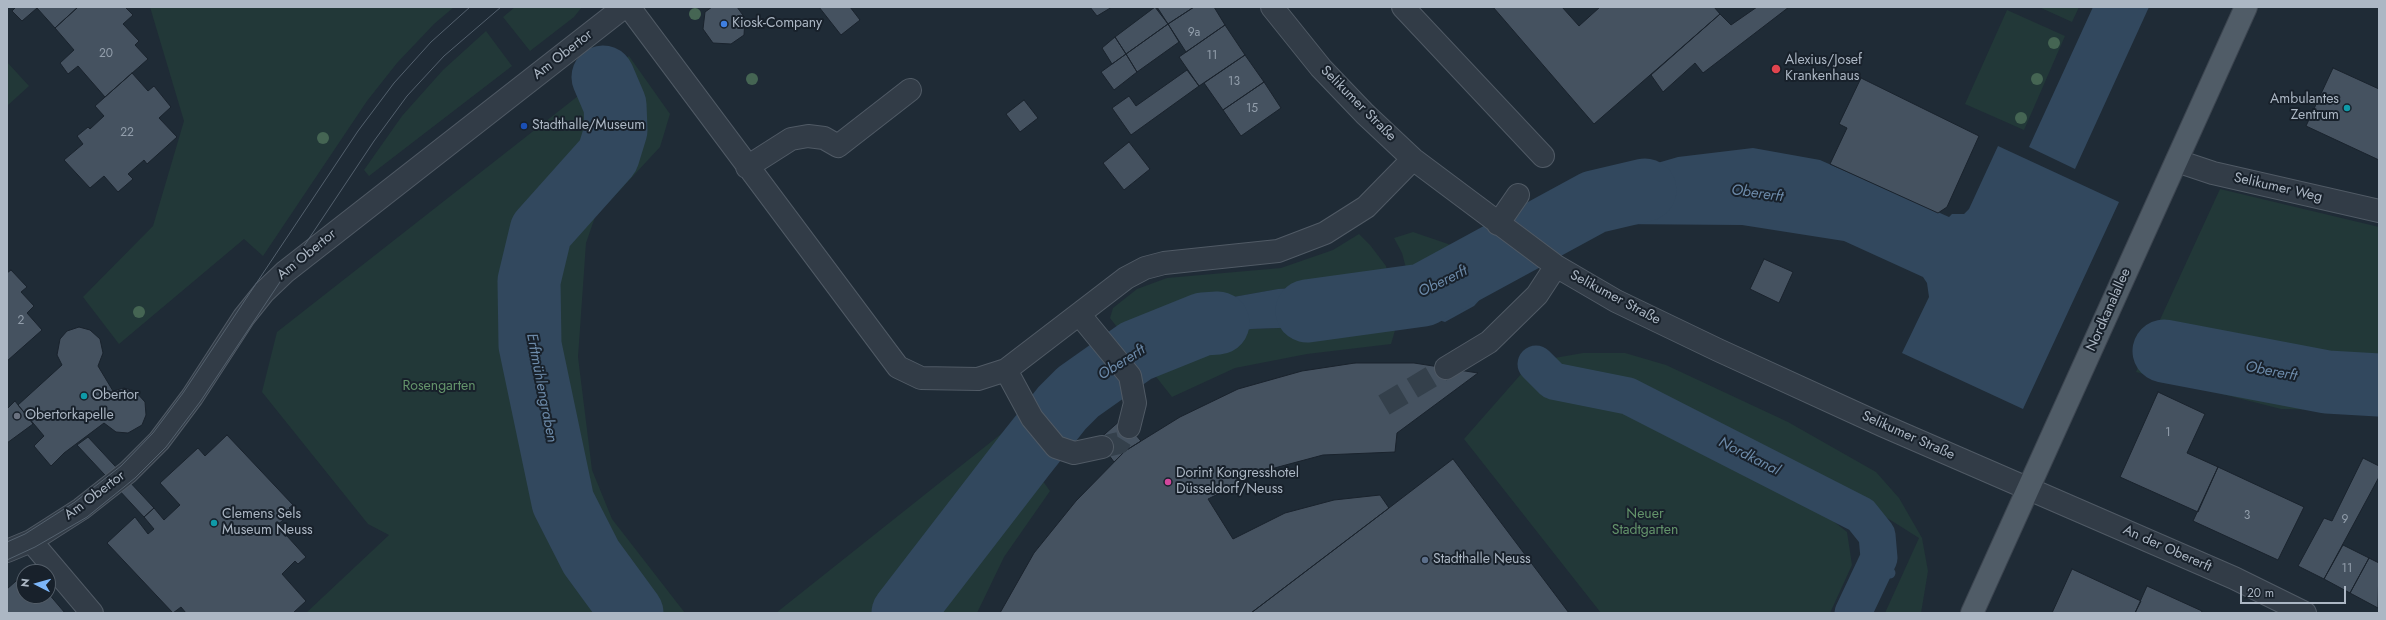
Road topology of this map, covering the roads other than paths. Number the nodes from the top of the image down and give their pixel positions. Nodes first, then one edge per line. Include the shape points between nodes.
1 (624, 7) edge
2 (629, 7) edge
3 (1403, 7) edge
4 (2246, 7) edge
5 (1273, 8) edge
6 (910, 90) dead end
7 (1543, 156) dead end
8 (1413, 159) junction
9 (2177, 162) junction
10 (747, 167) junction
11 (1518, 196) dead end
12 (2379, 211) edge
13 (1503, 228) junction
14 (1550, 262) junction
15 (1079, 314) junction
16 (1446, 368) tunnel mouth
17 (1006, 370) junction
18 (1129, 427) tunnel mouth
19 (1102, 447) tunnel mouth
20 (2028, 488) junction
21 (31, 541) junction
22 (7, 551) edge
23 (92, 613) edge
24 (1972, 613) edge
25 (2305, 613) edge

1 - 21 street, Am Obertor via 285,272 264,292 244,317 192,397 159,441 128,472 81,509
2 - 10 street
3 - 7 street
4 - 9 main road, Nordkanalallee
5 - 8 street, Selikumer Straße via 1321,68
6 - 10 street via 838,146 824,138 808,136 792,139
8 - 13 street, Selikumer Straße
8 - 15 street via 1366,207 1325,233 1278,251 1145,268 1126,278
9 - 12 street, Selikumer Weg via 2213,173
9 - 20 main road, Nordkanalallee
10 - 17 street via 898,367 921,378 978,379
11 - 13 street
13 - 14 street, Selikumer Straße
14 - 16 street via 1537,295 1489,342
14 - 20 street, Selikumer Straße via 1616,301 1884,426
15 - 17 street
15 - 18 street via 1130,376 1135,403
17 - 19 street via 1032,418 1056,446 1074,452
20 - 24 main road, Nordkanalallee
20 - 25 street, An der Obererft via 2234,578
21 - 22 street, Am Obertor
21 - 23 street

